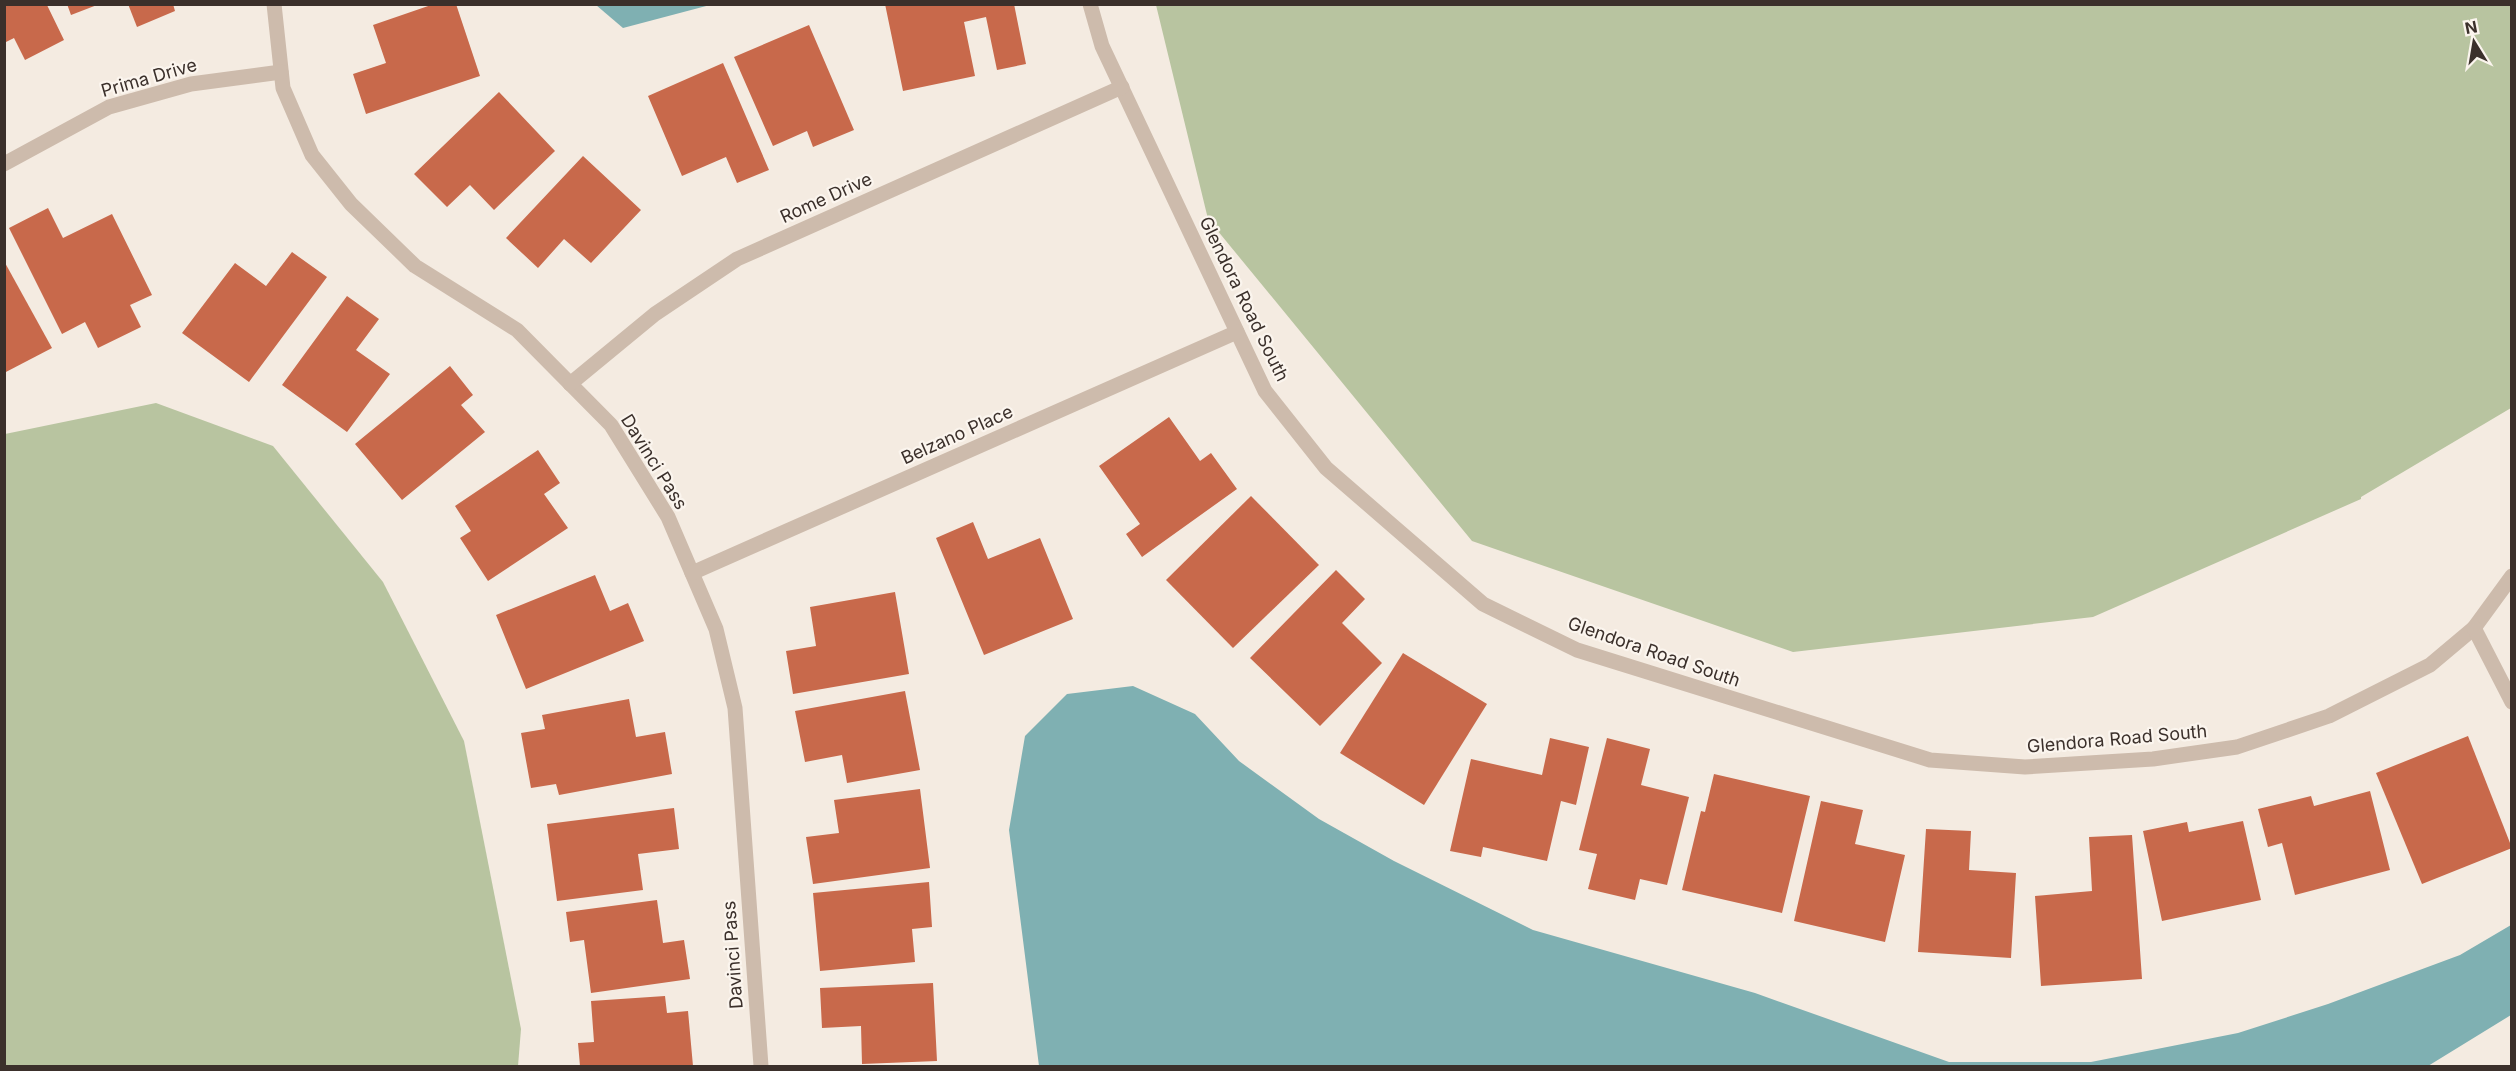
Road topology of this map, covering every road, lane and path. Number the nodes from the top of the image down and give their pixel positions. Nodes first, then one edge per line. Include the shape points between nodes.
1 (274, 4) edge
2 (1090, 4) edge
3 (281, 72) junction
4 (1122, 87) junction
5 (4, 164) edge
6 (1237, 332) junction
7 (570, 384) junction
8 (692, 573) junction
9 (2511, 576) edge
10 (2474, 628) junction
11 (2511, 702) edge
12 (761, 1066) edge

1 - 3 street, Davinci Pass
2 - 4 street, Glendora Road South via 1102,46
3 - 5 street, Prima Drive via 191,84 109,107
3 - 7 street, Davinci Pass via 283,88 312,155 351,204 415,266 517,330
4 - 6 street, Glendora Road South
4 - 7 street, Rome Drive via 737,259 655,314
6 - 8 street, Belzano Place
6 - 10 street, Glendora Road South via 1265,391 1326,468 1484,604 1577,650 1930,760 2025,767 2153,759 2237,747 2329,716 2430,665
7 - 8 street, Davinci Pass via 611,425 668,517
8 - 12 street, Davinci Pass via 716,628 735,708
9 - 10 street, Glendora Road South
10 - 11 street

